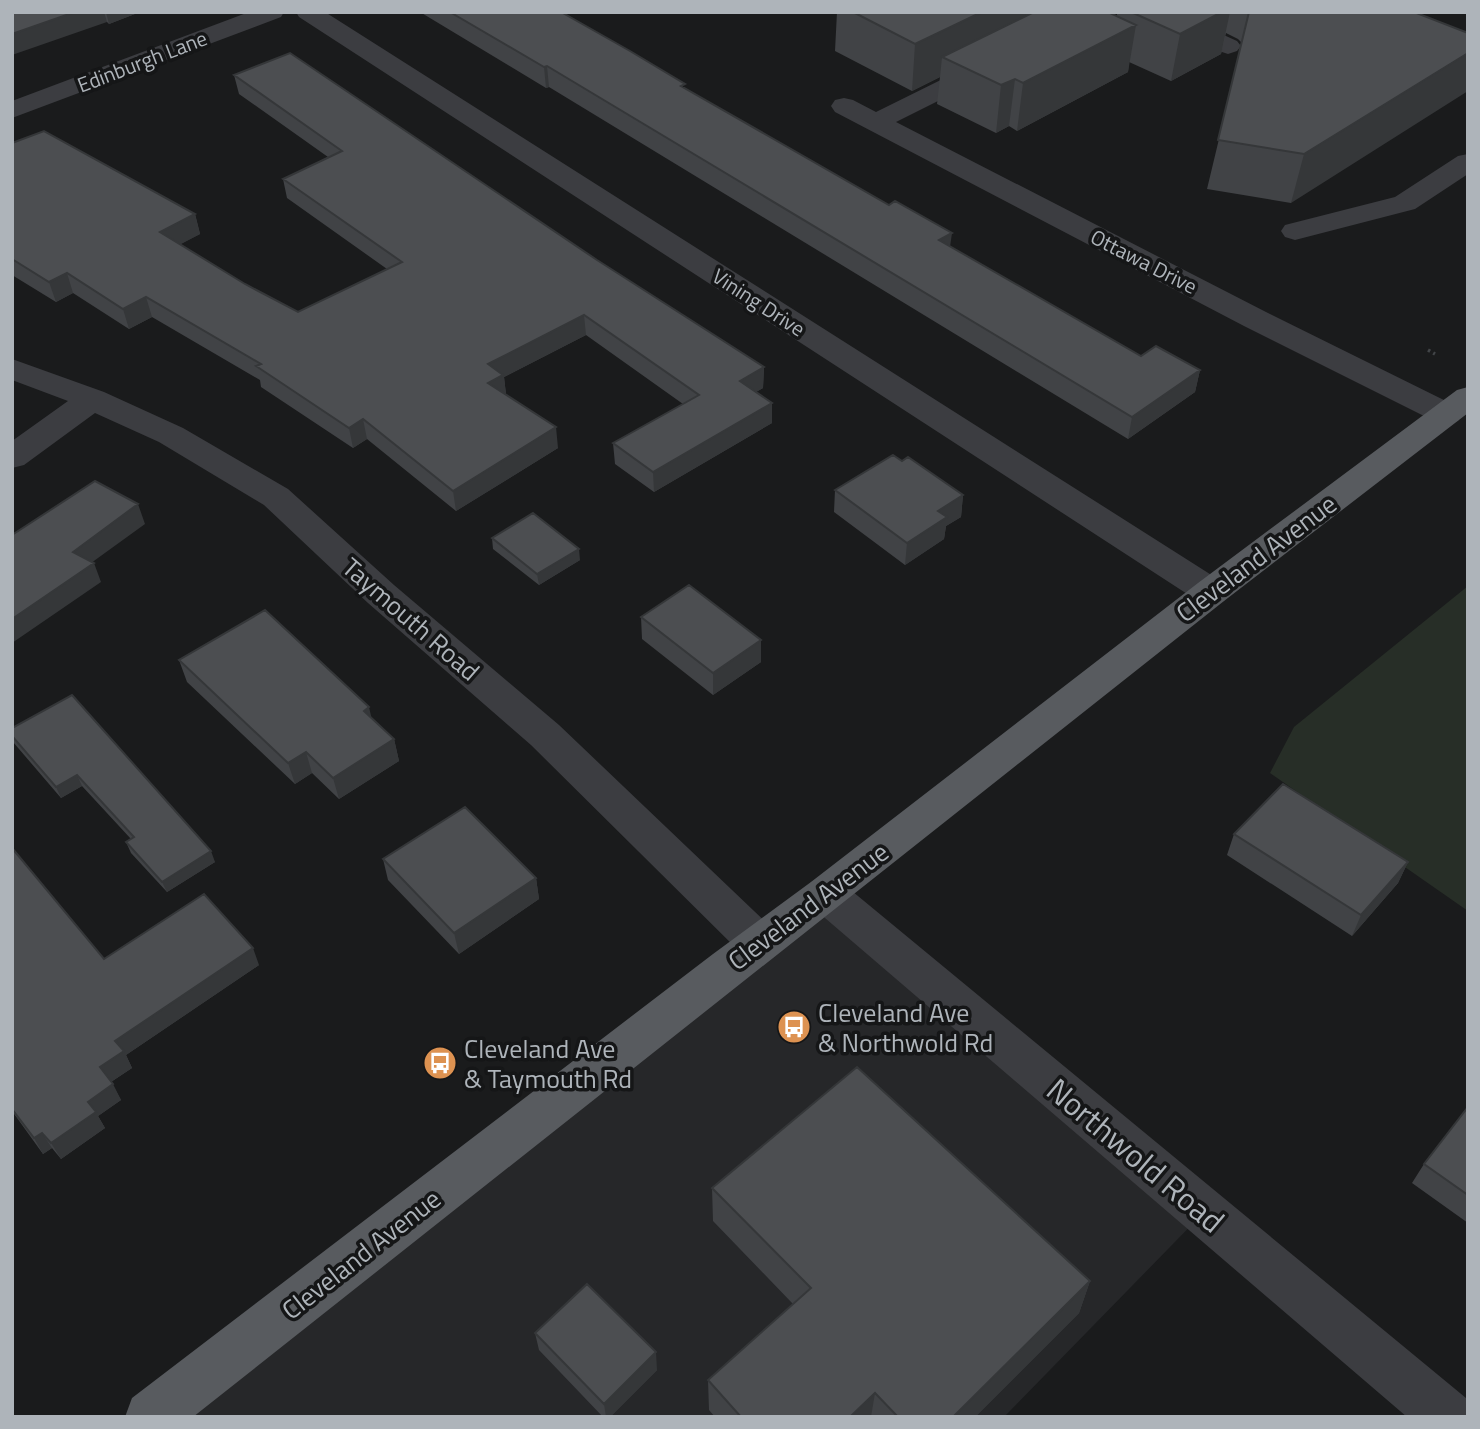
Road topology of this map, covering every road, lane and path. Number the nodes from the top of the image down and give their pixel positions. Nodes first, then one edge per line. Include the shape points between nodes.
1 (272, 12) edge
2 (308, 12) edge
3 (1144, 14) edge
4 (1067, 24) edge
5 (1228, 46) dead end
6 (844, 106) dead end
7 (12, 110) edge
8 (876, 122) junction
9 (1468, 162) edge
10 (1296, 231) dead end
11 (1428, 350) dead end
12 (1435, 354) dead end
13 (12, 369) edge
14 (93, 399) junction
15 (1457, 406) edge
16 (12, 457) edge
17 (1211, 592) junction
18 (826, 894) junction
19 (759, 943) junction
20 (151, 1417) edge
21 (1447, 1417) edge

1 - 7 street, Edinburgh Lane
2 - 17 street, Vining Drive
3 - 5 street
4 - 8 street
6 - 8 street, Ottawa Drive
8 - 15 street, Ottawa Drive
9 - 10 street via 1405,203
11 - 12 path
13 - 14 street, Taymouth Road
14 - 16 street
14 - 19 street, Taymouth Road via 171,435 276,497 545,736
15 - 17 main road, Cleveland Avenue
17 - 18 main road, Cleveland Avenue
18 - 19 main road, Cleveland Avenue
18 - 21 street, Northwold Road
19 - 20 main road, Cleveland Avenue

